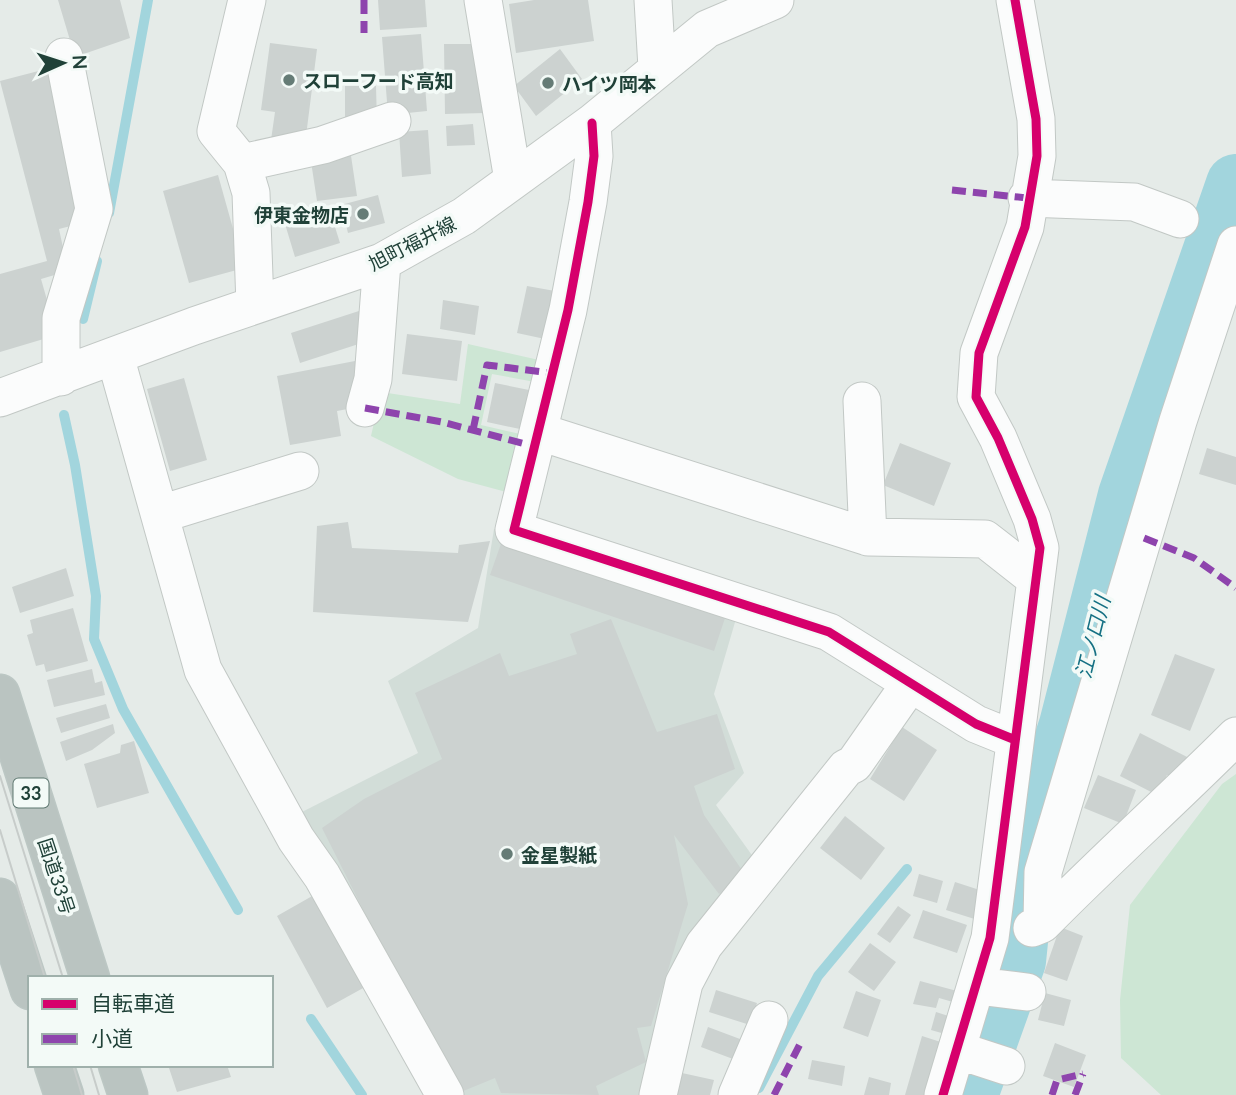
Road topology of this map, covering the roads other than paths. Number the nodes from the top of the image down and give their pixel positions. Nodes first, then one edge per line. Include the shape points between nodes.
1 (247, 0) edge
2 (483, 0) edge
3 (653, 0) edge
4 (775, 0) edge
5 (1016, 0) edge
6 (64, 57) dead end
7 (657, 68) junction
8 (392, 121) dead end
9 (593, 123) junction
10 (242, 163) junction
11 (513, 180) junction
12 (1027, 198) junction
13 (1180, 219) dead end
14 (1236, 245) edge
15 (382, 262) junction
16 (256, 305) junction
17 (115, 356) junction
18 (61, 377) junction
19 (0, 398) edge
20 (862, 401) dead end
21 (365, 408) dead end
22 (540, 432) junction
23 (300, 471) dead end
24 (161, 514) junction
25 (868, 537) junction
26 (1036, 579) junction
27 (910, 684) junction
28 (0, 694) edge
29 (1236, 736) edge
30 (1013, 739) junction
31 (2, 908) edge
32 (1018, 931) junction
33 (89, 976) edge
34 (28, 984) edge
35 (978, 986) junction
36 (1027, 992) dead end
37 (769, 1020) dead end
38 (957, 1050) junction
39 (1006, 1066) dead end
40 (55, 1067) edge
41 (119, 1067) edge
42 (64, 1095) edge
43 (128, 1095) edge
44 (444, 1095) edge
45 (657, 1095) edge
46 (737, 1095) edge
47 (943, 1095) edge

1 - 10 street via 216,131
2 - 11 street
3 - 7 street
4 - 7 street, 旭町福井線 via 707,29
5 - 12 street via 1036,119 1038,156
6 - 18 street via 94,209 61,318
7 - 9 street, 旭町福井線
8 - 10 street via 323,145
9 - 11 street, 旭町福井線
9 - 22 street via 588,202
10 - 16 street via 251,193
11 - 15 street, 旭町福井線 via 464,216
12 - 13 street via 1135,202
12 - 26 street via 1025,227 979,353 976,397 1032,519 1040,548
14 - 32 street via 1178,421 1043,872
15 - 16 street, 旭町福井線
15 - 21 street via 373,379
16 - 17 street, 旭町福井線
17 - 18 street, 旭町福井線
17 - 24 street
18 - 19 street, 旭町福井線
20 - 25 street
22 - 25 street
22 - 27 street via 514,530 829,632
23 - 24 street
24 - 44 street via 203,670
25 - 26 street via 985,539
26 - 30 street
27 - 30 street via 976,724
27 - 45 street via 854,764 846,768 704,945 684,984
28 - 33 highway, 国道33号 / 33
29 - 32 street via 1153,820
30 - 32 street
31 - 34 highway
32 - 35 street
35 - 36 street
35 - 38 street
37 - 46 street
38 - 39 street
38 - 47 street
40 - 42 highway
41 - 43 highway

